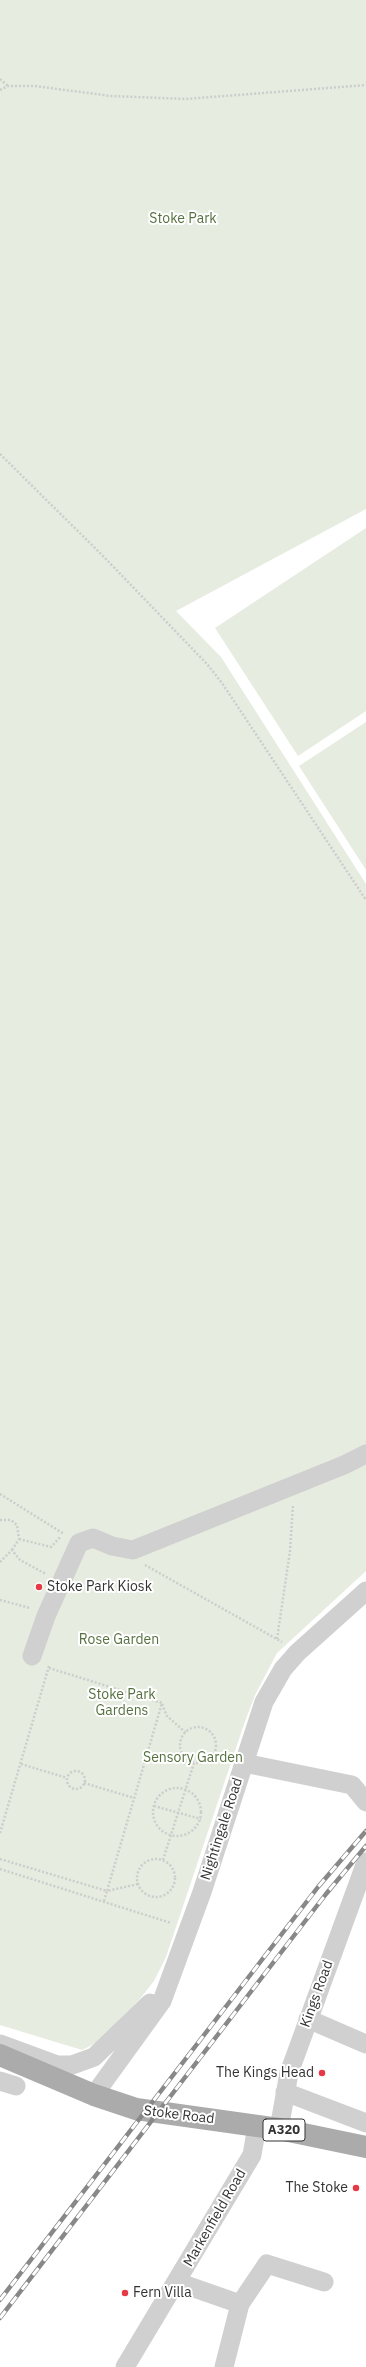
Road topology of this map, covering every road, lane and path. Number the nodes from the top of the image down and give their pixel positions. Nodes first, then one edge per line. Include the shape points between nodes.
1 (0, 79) edge
2 (8, 86) junction
3 (366, 86) edge
4 (0, 90) edge
5 (0, 454) edge
6 (366, 900) edge
7 (366, 1454) edge
8 (293, 1484) junction
9 (0, 1494) edge
10 (0, 1520) edge
11 (63, 1533) junction
12 (19, 1539) junction
13 (79, 1543) junction
14 (12, 1550) junction
15 (0, 1562) edge
16 (139, 1562) dead end
17 (60, 1582) junction
18 (366, 1591) edge
19 (0, 1600) edge
20 (46, 1616) junction
21 (276, 1639) junction
22 (297, 1654) junction
23 (40, 1658) joint
24 (49, 1668) junction
25 (162, 1704) junction
26 (186, 1733) junction
27 (194, 1763) junction
28 (244, 1763) junction
29 (21, 1764) junction
30 (67, 1778) junction
31 (84, 1783) junction
32 (185, 1789) junction
33 (134, 1798) junction
34 (366, 1802) edge
35 (154, 1806) junction
36 (178, 1812) junction
37 (201, 1819) junction
38 (0, 1833) edge
39 (171, 1836) junction
40 (0, 1859) edge
41 (164, 1860) junction
42 (366, 1862) edge
43 (0, 1869) edge
44 (138, 1884) junction
45 (107, 1891) junction
46 (104, 1901) junction
47 (188, 1929) junction
48 (168, 1985) junction
49 (308, 2019) junction
50 (0, 2044) edge
51 (366, 2044) edge
52 (0, 2055) edge
53 (285, 2092) junction
54 (94, 2094) junction
55 (366, 2123) edge
56 (257, 2126) junction
57 (279, 2129) junction
58 (365, 2143) edge
59 (177, 2282) junction
60 (324, 2282) dead end
61 (240, 2304) junction
62 (124, 2367) edge
63 (224, 2367) edge

1 - 2 path
2 - 3 path via 35,86 127,97 186,98
2 - 4 path
5 - 6 path via 207,664
7 - 8 street
8 - 13 street via 133,1550 112,1546 93,1538
8 - 21 path via 292,1529
9 - 11 path
10 - 12 path via 11,1520 17,1524
11 - 12 path via 51,1547
11 - 13 path
12 - 14 path
13 - 17 street
14 - 15 path
14 - 17 path via 20,1560
16 - 21 path
17 - 20 street
18 - 22 street, Nightingale Road
19 - 20 path via 26,1606
20 - 23 street
21 - 22 path
22 - 28 street, Nightingale Road via 284,1669 264,1702
23 - 24 path
24 - 25 path
24 - 29 path
25 - 26 path via 167,1716
25 - 33 path
26 - 27 path via 180,1748 185,1757
26 - 27 path via 191,1729 203,1728 216,1740 217,1747 212,1758 200,1764
27 - 32 path
28 - 34 street via 352,1785
28 - 47 street, Nightingale Road
29 - 30 path
29 - 38 path
30 - 31 path via 68,1785 73,1789 80,1788
30 - 31 path via 71,1772 78,1772 84,1776
31 - 33 path
32 - 35 path via 178,1788 163,1793
32 - 36 path
32 - 37 path via 197,1798 202,1812
33 - 45 path
35 - 36 path
35 - 39 path via 153,1813 158,1828
36 - 37 path
36 - 39 path
37 - 39 path via 193,1832
39 - 41 path
40 - 45 path
41 - 44 path via 151,1859 141,1866
41 - 44 path via 176,1874 176,1881 170,1892 164,1896 151,1897 141,1890
42 - 49 street, Kings Road
43 - 46 path
44 - 45 path
45 - 46 path
46 - 47 path
47 - 48 street, Nightingale Road
48 - 50 street, Nightingale Road via 94,2057 72,2065 57,2065
48 - 54 street, Nightingale Road via 158,2006
49 - 51 street
49 - 53 street, Kings Road
52 - 54 main road, Stoke Road / A320
53 - 55 street
53 - 57 street, Kings Road
54 - 56 main road, Stoke Road / A320 via 136,2109
56 - 57 main road, Stoke Road / A320
56 - 59 street, Markenfield Road via 252,2155
57 - 58 main road, Stoke Road / A320
59 - 61 street
59 - 62 street, Markenfield Road
60 - 61 street via 267,2264
61 - 63 street

